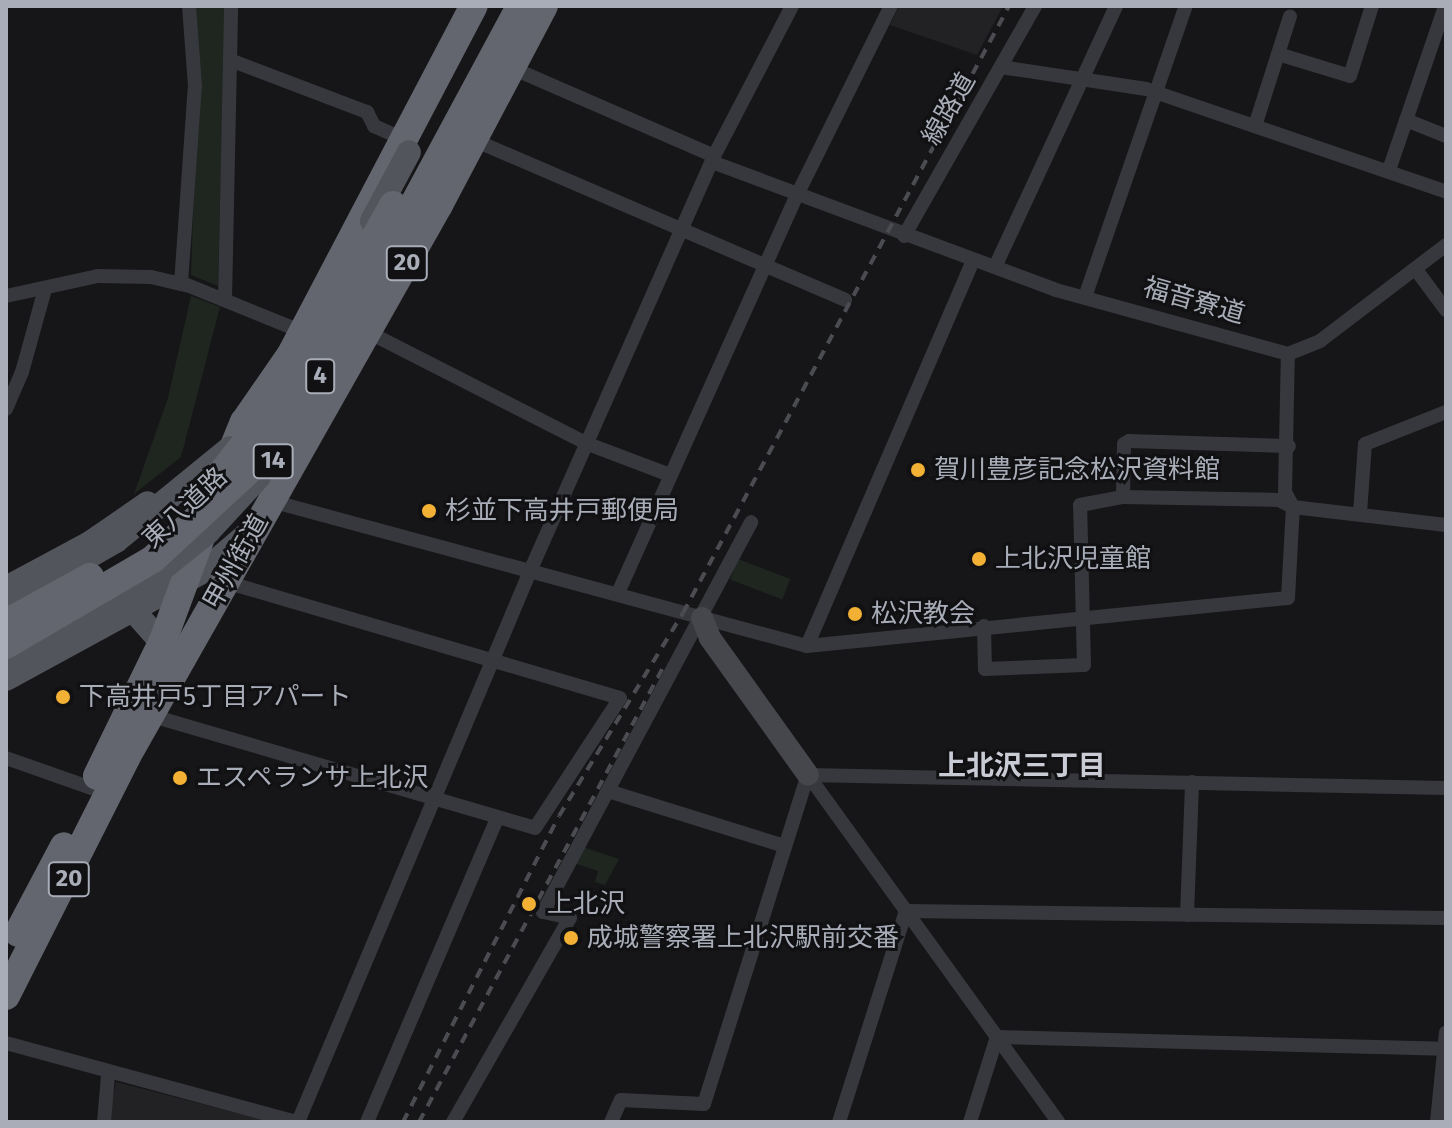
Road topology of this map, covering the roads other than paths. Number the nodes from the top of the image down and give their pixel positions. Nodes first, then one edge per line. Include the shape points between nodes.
1 (189, 6) edge
2 (231, 6) edge
3 (474, 6) edge
4 (482, 6) edge
5 (500, 6) edge
6 (520, 6) edge
7 (541, 6) edge
8 (792, 6) edge
9 (891, 6) edge
10 (1035, 6) edge
11 (1116, 6) edge
12 (1186, 6) edge
13 (1372, 6) edge
14 (1445, 6) edge
15 (1290, 16) dead end
16 (1278, 54) junction
17 (230, 60) junction
18 (1001, 67) junction
19 (512, 68) junction
20 (1079, 79) junction
21 (1155, 94) junction
22 (1406, 120) junction
23 (1255, 126) junction
24 (1446, 136) edge
25 (474, 140) junction
26 (406, 146) junction
27 (713, 159) junction
28 (1389, 170) junction
29 (1446, 192) edge
30 (797, 195) junction
31 (683, 229) junction
32 (904, 236) junction
33 (1446, 245) edge
34 (973, 261) junction
35 (765, 264) junction
36 (995, 267) junction
37 (1417, 271) junction
38 (181, 284) junction
39 (45, 289) junction
40 (1086, 294) junction
41 (6, 296) edge
42 (225, 299) junction
43 (845, 300) dead end
44 (1446, 310) edge
45 (302, 332) junction
46 (361, 344) junction
47 (1288, 354) junction
48 (6, 409) edge
49 (1446, 412) edge
50 (244, 422) junction
51 (588, 444) junction
52 (1289, 446) junction
53 (670, 475) junction
54 (1123, 497) junction
55 (1293, 507) junction
56 (266, 508) junction
57 (1360, 513) junction
58 (751, 522) dead end
59 (1446, 525) edge
60 (531, 569) junction
61 (188, 578) junction
62 (226, 582) junction
63 (6, 588) edge
64 (618, 593) junction
65 (6, 604) edge
66 (133, 610) junction
67 (702, 618) junction
68 (1082, 619) junction
69 (6, 623) edge
70 (984, 626) junction
71 (162, 643) junction
72 (6, 645) edge
73 (807, 646) junction
74 (496, 660) junction
75 (6, 662) edge
76 (6, 679) edge
77 (149, 715) junction
78 (6, 758) edge
79 (808, 775) junction
80 (1192, 782) junction
81 (91, 788) junction
82 (1446, 788) edge
83 (608, 791) junction
84 (434, 800) junction
85 (497, 818) junction
86 (785, 846) junction
87 (906, 911) junction
88 (1187, 915) junction
89 (1446, 918) edge
90 (6, 957) edge
91 (6, 996) edge
92 (1446, 1032) edge
93 (997, 1037) junction
94 (6, 1043) edge
95 (1443, 1049) junction
96 (108, 1075) junction
97 (104, 1122) edge
98 (297, 1122) edge
99 (367, 1122) edge
100 (453, 1122) edge
101 (611, 1122) edge
102 (839, 1122) edge
103 (970, 1122) edge
104 (1058, 1122) edge
105 (1437, 1122) edge

1 - 38 street via 195,86
2 - 17 street
3 - 26 highway, 甲州街道 / 20
4 - 26 main road, 東八道路 / 14
5 - 69 highway, 4, bridge via 328,323 252,438 216,480 142,543
6 - 72 highway, 4, bridge via 333,354 267,450 219,502 153,559
7 - 19 highway, 甲州街道 / 20
7 - 75 main road, 東八道路 / 14, bridge via 442,171 334,372 281,453 208,532 167,565 108,606
8 - 27 street
9 - 30 street
10 - 18 street, 線路道
11 - 20 street
12 - 21 street
13 - 16 street via 1350,76
14 - 22 street
15 - 16 street
16 - 23 street
17 - 26 street via 367,112 374,126
17 - 42 street
18 - 20 street
18 - 32 street, 線路道
19 - 25 highway, 甲州街道 / 20
19 - 27 street, 福音寮道
20 - 21 street
20 - 36 street
21 - 23 street
21 - 40 street
22 - 24 street
22 - 28 street
23 - 28 street
25 - 31 street
25 - 46 highway, 甲州街道 / 20
26 - 45 highway, 甲州街道 / 20
26 - 65 main road, 東八道路 / 14, bridge via 290,368 222,458 116,541
27 - 30 street, 福音寮道
27 - 31 street
28 - 29 street
30 - 32 street, 福音寮道
30 - 35 street
31 - 35 street
31 - 51 street
32 - 34 street, 福音寮道
33 - 37 street
34 - 36 street, 福音寮道
34 - 73 street
35 - 43 street
35 - 53 street
36 - 40 street, 福音寮道 via 1056,290
37 - 44 street
37 - 47 street via 1320,341
38 - 39 street via 125,274
38 - 42 street
39 - 41 street
39 - 48 street
40 - 47 street, 福音寮道
42 - 45 street
45 - 46 street
45 - 50 highway, 甲州街道 / 20
46 - 51 street
46 - 56 highway, 甲州街道 / 20
47 - 52 street
49 - 57 street via 1365,444
50 - 61 highway, 甲州街道 / 20
50 - 63 main road, 14 via 164,491 90,543
51 - 53 street
51 - 60 street
52 - 54 street via 1129,441 1124,444
52 - 55 street via 1285,492
53 - 64 street
54 - 55 street via 1279,500
54 - 68 street via 1080,505
55 - 57 street
55 - 68 street via 1288,598
56 - 60 street
56 - 61 main road, 14 via 224,557
56 - 62 highway, 甲州街道 / 20
57 - 59 street
58 - 67 street
60 - 64 street
60 - 74 street
61 - 66 main road, 14
61 - 71 highway, 甲州街道 / 20
62 - 74 street
62 - 77 highway, 甲州街道 / 20
64 - 67 street
66 - 71 main road
66 - 76 main road, 14
67 - 73 street
67 - 79 street via 710,638
67 - 83 street
68 - 70 street
68 - 70 street via 1084,665 985,669
70 - 73 street
71 - 81 highway, 甲州街道 / 20
74 - 84 street
74 - 85 street via 620,698 535,828
77 - 84 street
77 - 91 highway, 甲州街道 / 20
78 - 81 street
79 - 80 street
79 - 86 street
79 - 87 street
80 - 82 street
80 - 88 street
81 - 90 highway, 甲州街道 / 20
83 - 86 street
83 - 100 street via 543,912 570,918
84 - 85 street
84 - 98 street
85 - 99 street
86 - 101 street via 704,1104 621,1100
87 - 88 street
87 - 93 street
87 - 102 street
88 - 89 street
92 - 95 street
93 - 95 street
93 - 103 street
93 - 104 street
94 - 96 street
95 - 105 street
96 - 97 street
96 - 98 street

